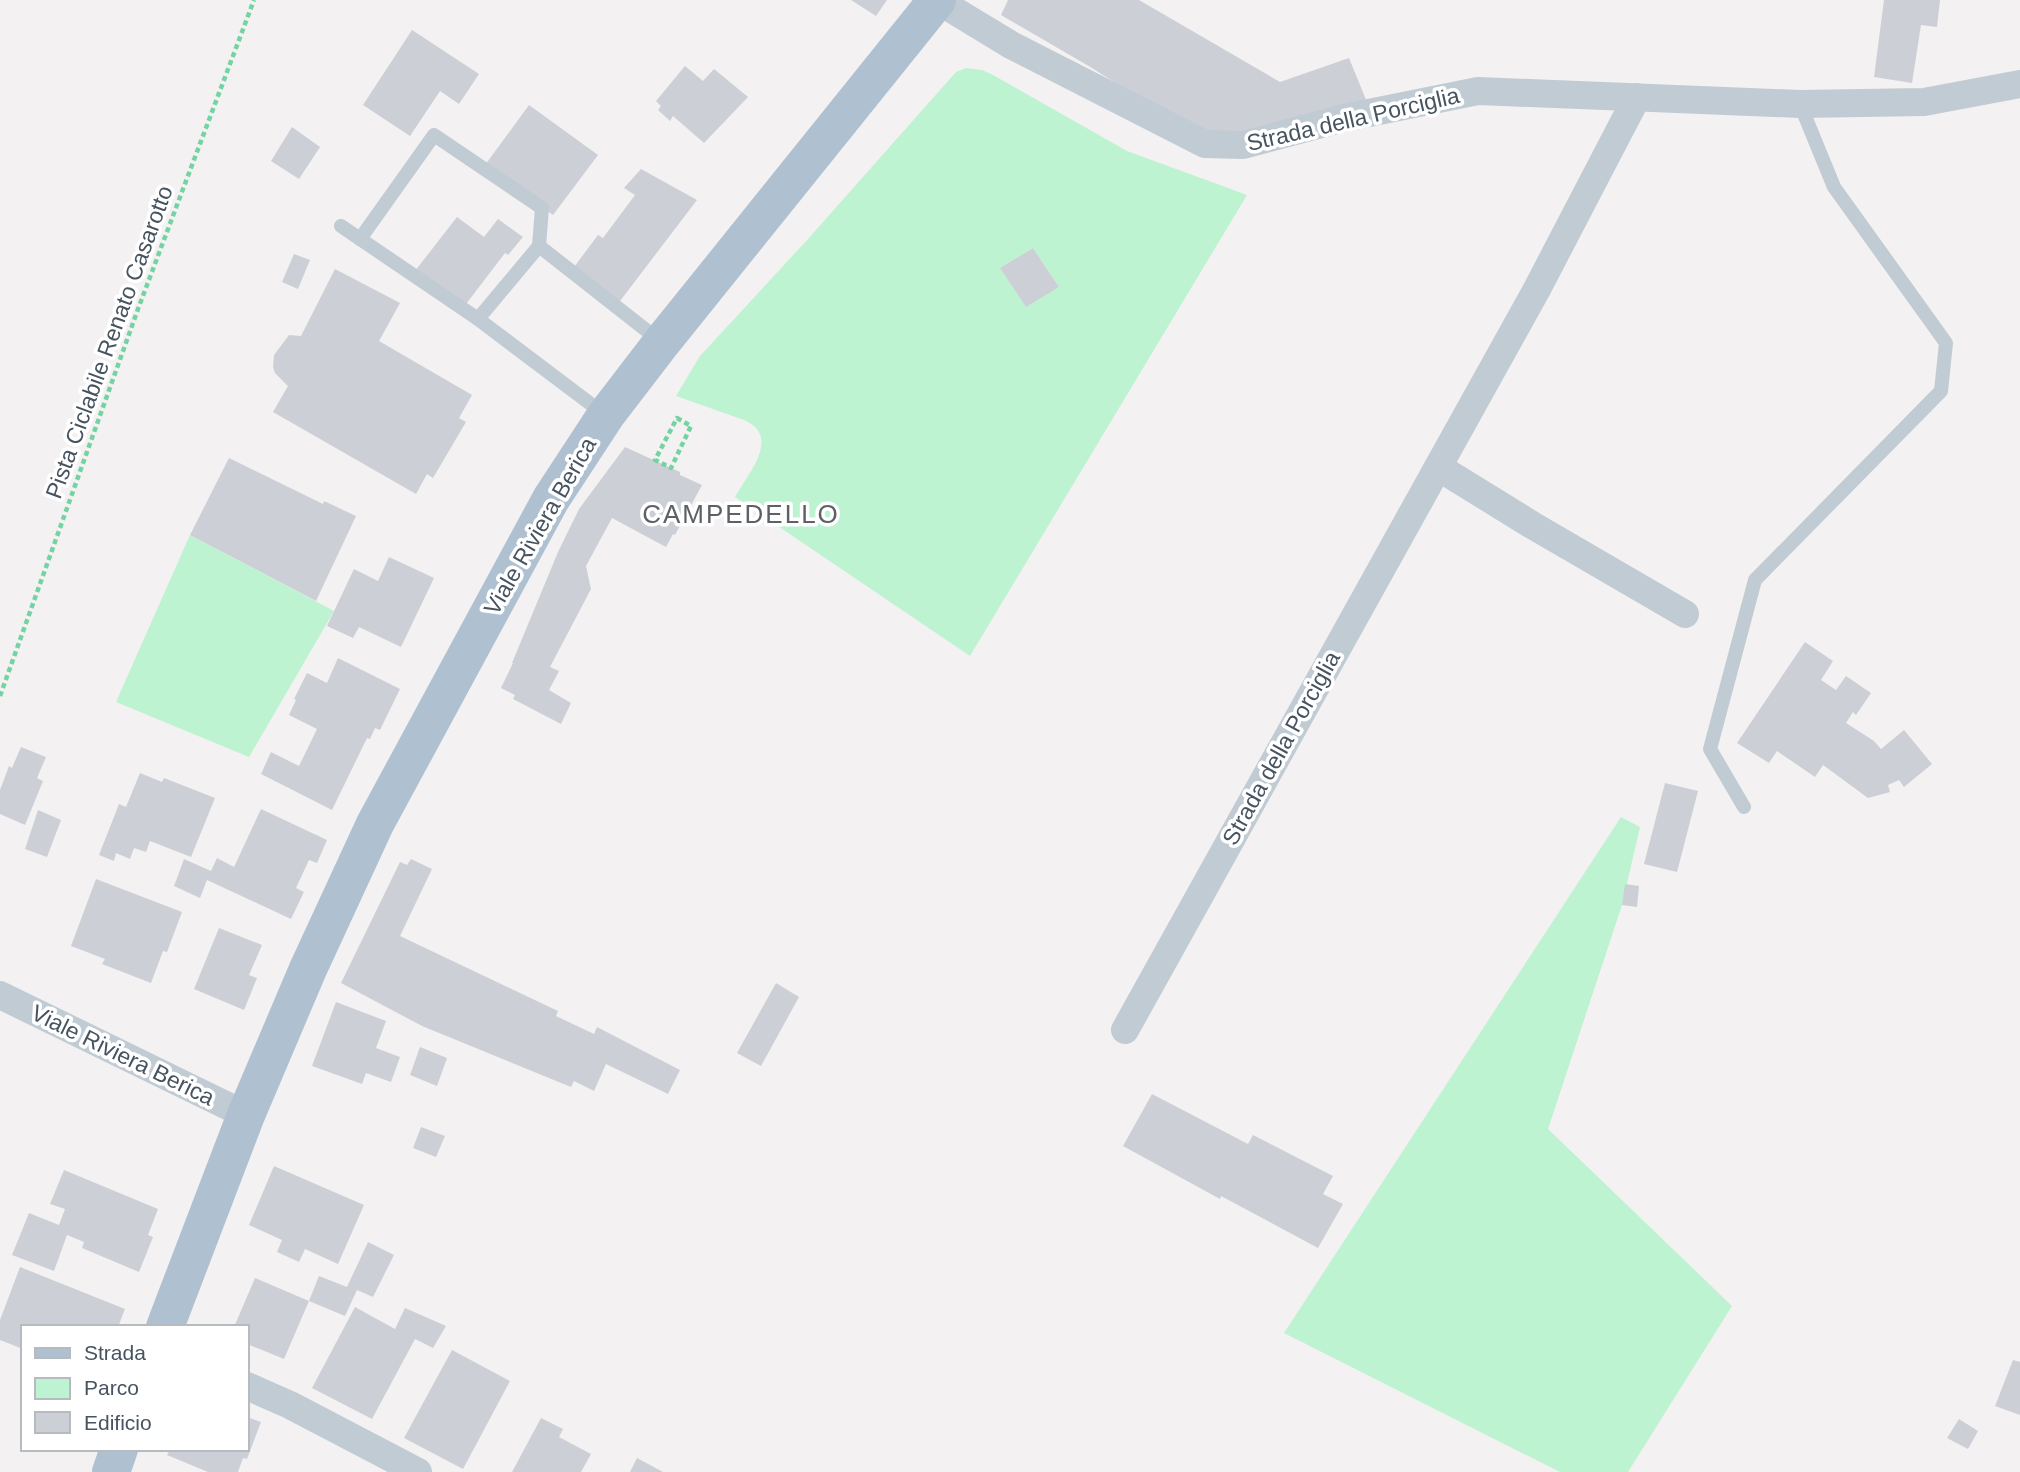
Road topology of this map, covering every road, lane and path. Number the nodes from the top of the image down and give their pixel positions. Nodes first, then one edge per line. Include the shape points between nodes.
1 (254, 0) edge
2 (937, 0) edge
3 (2020, 84) edge
4 (1637, 97) junction
5 (1800, 104) junction
6 (341, 226) dead end
7 (360, 239) junction
8 (539, 246) junction
9 (478, 318) junction
10 (662, 342) junction
11 (606, 415) junction
12 (691, 426) joint
13 (1437, 467) junction
14 (1685, 614) dead end
15 (0, 696) edge
16 (1744, 807) dead end
17 (0, 995) edge
18 (1125, 1030) dead end
19 (246, 1115) junction
20 (166, 1325) edge
21 (248, 1386) edge
22 (118, 1451) edge
23 (111, 1472) edge
24 (418, 1472) edge

1 - 15 path, Pista Ciclabile Renato Casarotto
2 - 4 street, Strada della Porciglia via 1011,45 1205,144 1243,145 1344,118 1478,91
2 - 10 main road, Viale Riviera Berica
3 - 5 street, Strada della Porciglia via 1924,102
4 - 5 street, Strada della Porciglia
4 - 13 street, Strada della Porciglia
5 - 16 lane via 1834,187 1946,343 1941,390 1755,580 1710,749
6 - 7 lane
7 - 8 lane via 434,135 542,208
7 - 9 lane
8 - 9 lane
8 - 10 lane
9 - 11 lane
10 - 11 main road, Viale Riviera Berica
11 - 19 main road, Viale Riviera Berica via 551,499 375,824
12 - 12 path via 671,468 655,460 677,418
13 - 14 street
13 - 18 street, Strada della Porciglia
17 - 19 street, Viale Riviera Berica
19 - 20 main road, Viale Riviera Berica
21 - 24 street
22 - 23 main road

